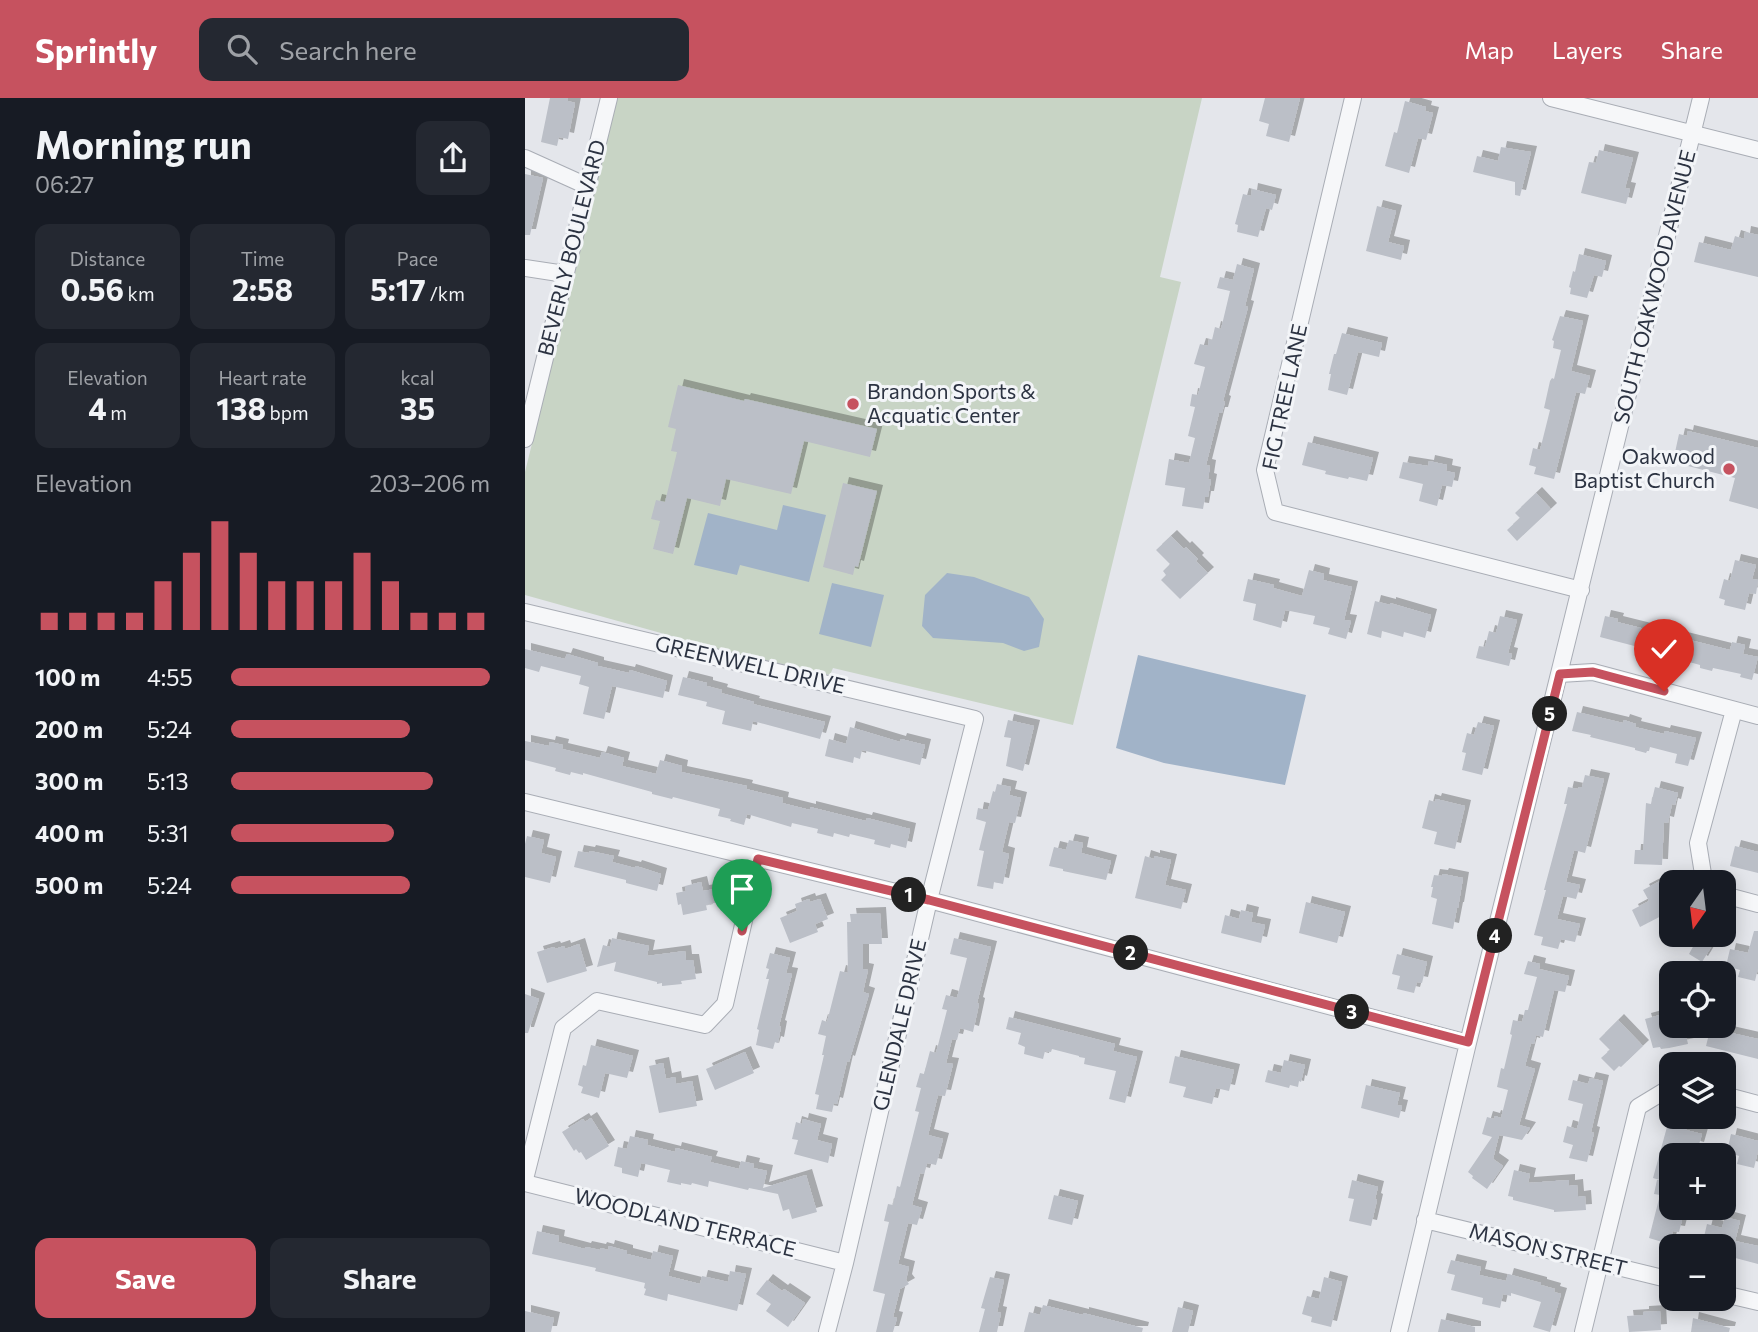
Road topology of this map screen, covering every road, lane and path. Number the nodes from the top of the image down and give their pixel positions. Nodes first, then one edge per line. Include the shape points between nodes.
1 (609, 98) edge
2 (1353, 98) edge
3 (1551, 98) edge
4 (1702, 98) edge
5 (1693, 134) junction
6 (1758, 150) edge
7 (525, 158) edge
8 (587, 186) junction
9 (525, 268) edge
10 (565, 274) junction
11 (525, 439) edge
12 (1581, 590) junction
13 (525, 612) edge
14 (1560, 674) junction
15 (1734, 710) junction
16 (1758, 716) edge
17 (975, 719) joint
18 (525, 802) edge
19 (758, 859) junction
20 (1702, 870) edge
21 (1736, 898) edge
22 (929, 900) junction
23 (1758, 904) edge
24 (1468, 1042) junction
25 (1659, 1094) edge
26 (1736, 1099) edge
27 (1758, 1104) edge
28 (525, 1181) edge
29 (1425, 1220) junction
30 (1599, 1262) junction
31 (845, 1263) junction
32 (1659, 1277) edge
33 (1736, 1297) edge
34 (1758, 1302) edge
35 (827, 1332) edge
36 (1399, 1332) edge
37 (1583, 1332) edge

1 - 8 street, BEVERLY BOULEVARD
2 - 12 street, FIG TREE LANE via 1265,470 1275,512
3 - 5 street
4 - 5 street, SOUTH OAKWOOD AVENUE
5 - 6 street
5 - 12 street, SOUTH OAKWOOD AVENUE
7 - 8 street
8 - 10 street, BEVERLY BOULEVARD
9 - 10 street
10 - 11 street, BEVERLY BOULEVARD
12 - 14 street, SOUTH OAKWOOD AVENUE
13 - 17 street, GREENWELL DRIVE
14 - 15 street via 1593,672
14 - 24 street, SOUTH OAKWOOD AVENUE
15 - 16 street
15 - 20 street via 1698,843
17 - 22 street, GLENDALE DRIVE
18 - 19 street
19 - 22 street
19 - 28 street via 725,1004 705,1025 597,1001 563,1028
21 - 23 street
22 - 24 street
22 - 31 street, GLENDALE DRIVE
24 - 29 street, SOUTH OAKWOOD AVENUE
25 - 30 street via 1638,1107
26 - 27 street
28 - 31 street, WOODLAND TERRACE
29 - 30 street, MASON STREET
29 - 36 street, SOUTH OAKWOOD AVENUE
30 - 32 street, MASON STREET
30 - 37 street
31 - 35 street, GLENDALE DRIVE
33 - 34 street

